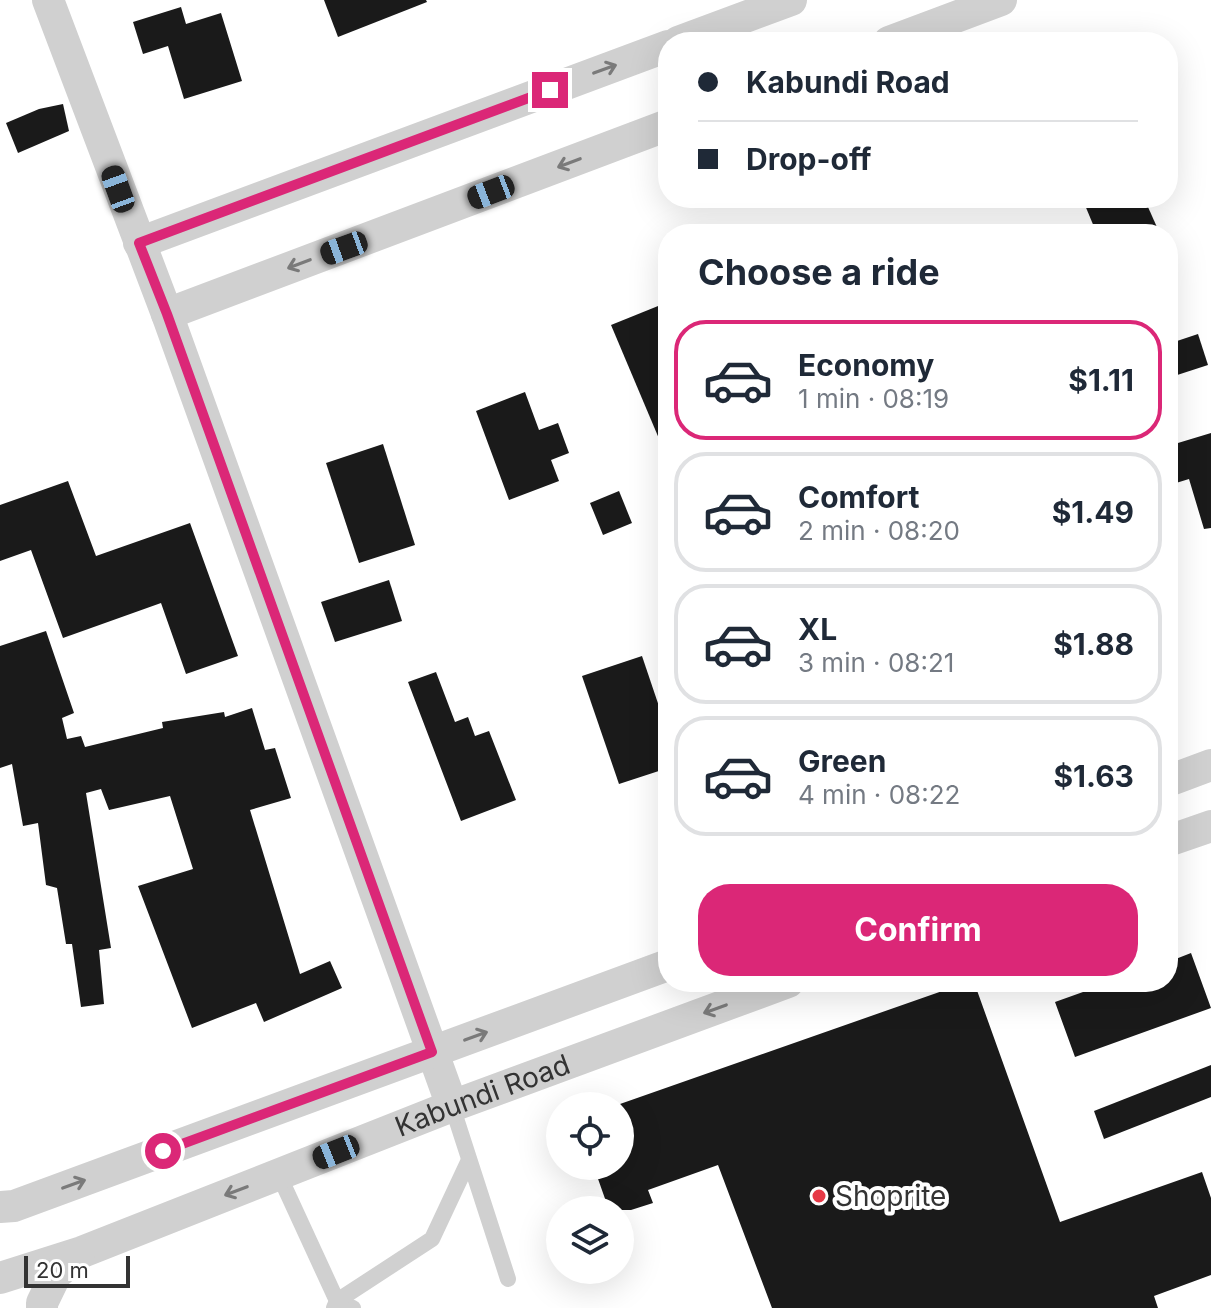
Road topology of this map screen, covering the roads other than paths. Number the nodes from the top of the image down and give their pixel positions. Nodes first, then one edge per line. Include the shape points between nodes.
1 (48, 0) edge
2 (791, 0) edge
3 (1001, 0) edge
4 (705, 32) edge
5 (916, 32) edge
6 (658, 50) edge
7 (658, 129) edge
8 (139, 243) junction
9 (167, 314) junction
10 (1211, 765) edge
11 (1178, 777) edge
12 (1211, 826) edge
13 (1178, 838) edge
14 (658, 969) edge
15 (761, 992) edge
16 (432, 1052) junction
17 (452, 1106) junction
18 (469, 1160) junction
19 (279, 1175) junction
20 (0, 1207) edge
21 (82, 1252) junction
22 (0, 1278) edge
23 (508, 1279) dead end
24 (341, 1306) edge
25 (42, 1308) edge

1 - 8 street
2 - 4 street
3 - 5 street
8 -> 6 street
7 -> 9 street
8 - 9 street
9 - 16 street
10 - 11 street
12 - 13 street
16 -> 14 street, Kabundi Road
15 -> 17 street, Kabundi Road
16 - 17 street
20 -> 16 street, Kabundi Road
17 - 18 lane
17 - 19 street, Kabundi Road
18 - 23 lane
18 - 24 lane via 432,1239
19 -> 21 street, Kabundi Road
19 - 24 lane
21 - 22 street, Kabundi Road
21 - 25 street via 56,1274

